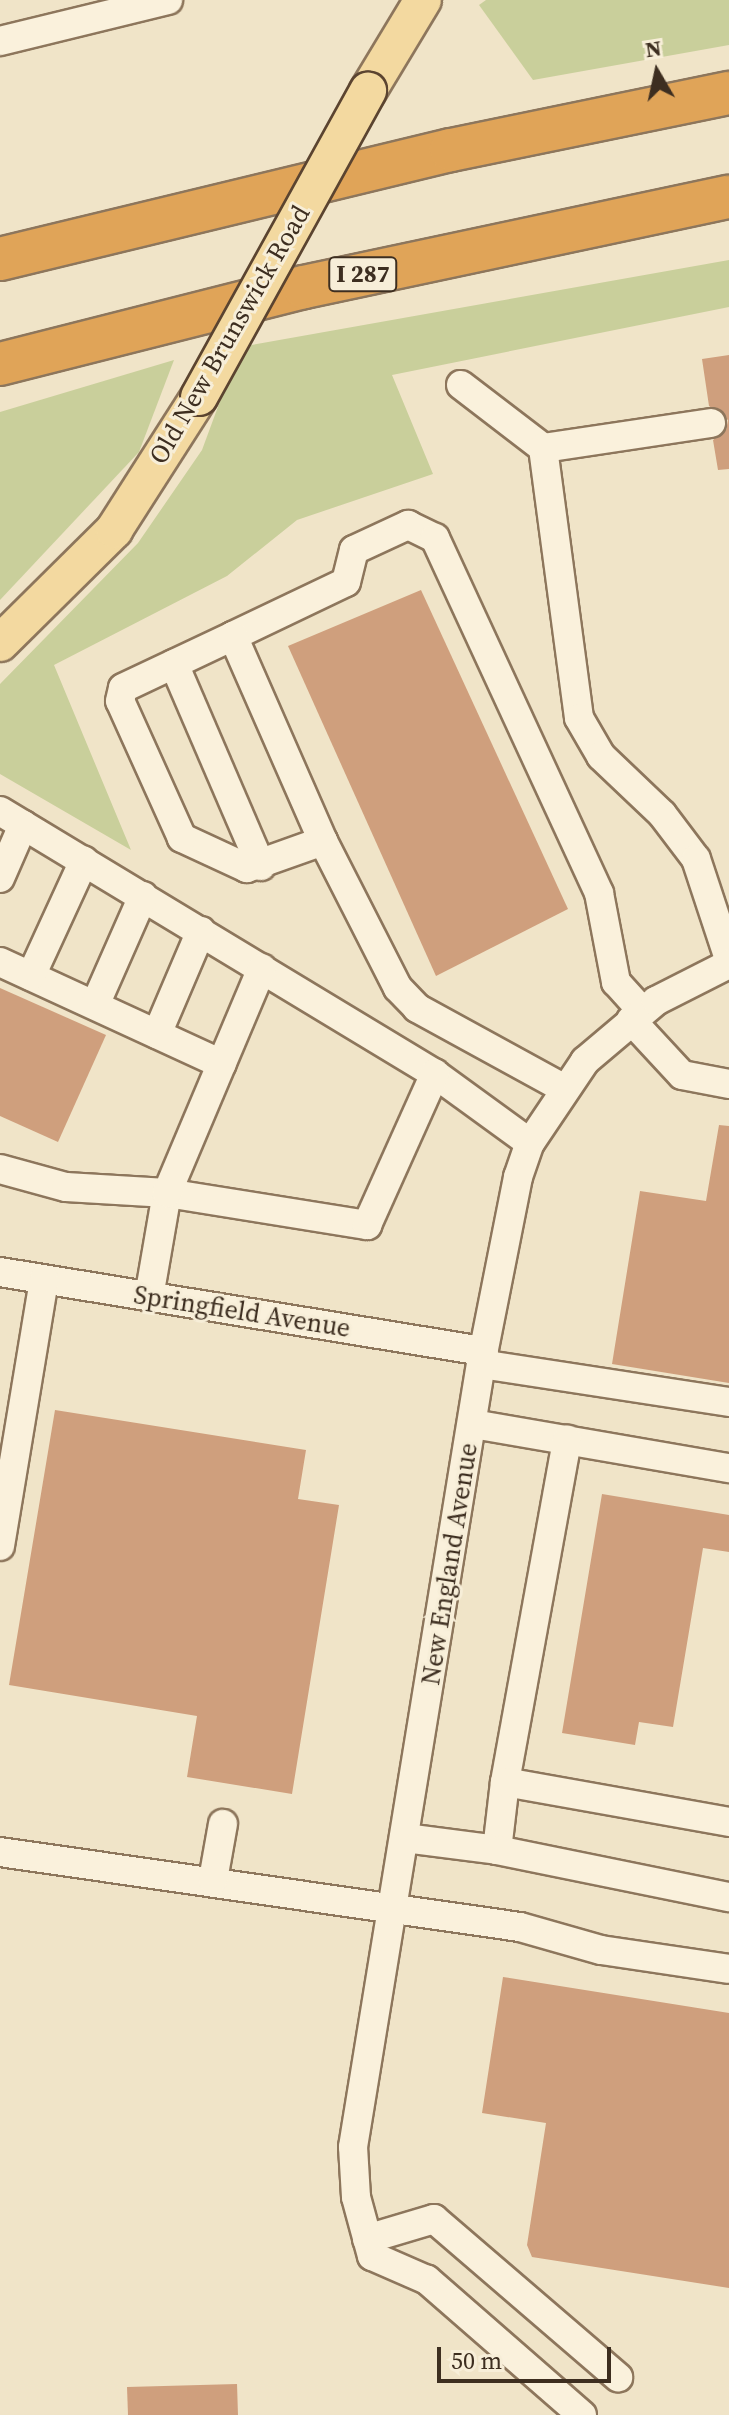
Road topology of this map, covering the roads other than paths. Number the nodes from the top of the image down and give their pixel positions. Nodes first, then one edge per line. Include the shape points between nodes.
1 (168, 0) edge
2 (416, 4) edge
3 (106, 7) edge
4 (1, 36) edge
5 (729, 93) edge
6 (729, 197) edge
7 (0, 259) edge
8 (0, 364) edge
9 (461, 385) dead end
10 (711, 423) dead end
11 (543, 448) junction
12 (233, 636) junction
13 (0, 643) edge
14 (174, 664) junction
15 (11, 818) edge
16 (323, 841) junction
17 (84, 861) junction
18 (261, 866) junction
19 (0, 878) edge
20 (143, 896) junction
21 (201, 931) junction
22 (0, 962) edge
23 (729, 962) edge
24 (262, 968) junction
25 (31, 976) junction
26 (95, 1005) junction
27 (636, 1015) junction
28 (157, 1034) junction
29 (222, 1064) junction
30 (435, 1074) junction
31 (729, 1084) edge
32 (563, 1088) junction
33 (530, 1143) junction
34 (0, 1169) edge
35 (167, 1193) junction
36 (1, 1275) edge
37 (44, 1280) junction
38 (149, 1297) junction
39 (482, 1357) junction
40 (729, 1402) edge
41 (473, 1424) junction
42 (567, 1440) junction
43 (729, 1468) edge
44 (0, 1546) edge
45 (505, 1782) junction
46 (729, 1822) edge
47 (223, 1824) dead end
48 (405, 1838) junction
49 (497, 1850) junction
50 (0, 1852) edge
51 (213, 1880) junction
52 (729, 1897) edge
53 (393, 1910) junction
54 (729, 1969) edge
55 (370, 2248) junction
56 (618, 2377) dead end
57 (582, 2415) edge

1 - 3 street
2 - 13 main road, Old New Brunswick Road, bridge via 199,397 114,530
3 - 4 street
5 - 7 highway via 451,150
6 - 8 highway, I 287 via 304,287
9 - 11 street
10 - 11 street
11 - 23 street via 579,718 601,756 662,814 696,859
12 - 14 street
12 - 16 street
12 - 27 street via 346,582 354,550 408,525 435,538 599,893 616,982
14 - 18 street
14 - 18 street via 119,694 174,830 234,865
15 - 17 street
15 - 19 street
16 - 18 street
16 - 32 street via 398,988 417,1008
17 - 20 street
17 - 25 street
20 - 21 street
20 - 26 street
21 - 24 street
21 - 28 street
22 - 25 street
23 - 27 street, New England Avenue
24 - 29 street
24 - 30 street
25 - 26 street
26 - 28 street
27 - 31 street via 682,1075
27 - 32 street, New England Avenue
28 - 29 street
29 - 35 street
30 - 33 street
30 - 35 street via 367,1225
32 - 33 street, New England Avenue
33 - 39 street, New England Avenue
34 - 35 street via 66,1187
35 - 38 street
36 - 37 street, Springfield Avenue
37 - 38 street, Springfield Avenue
37 - 44 street
38 - 39 street, Springfield Avenue
39 - 40 street, Springfield Avenue
39 - 41 street, New England Avenue
41 - 42 street
41 - 48 street, New England Avenue
42 - 43 street
42 - 45 street
45 - 46 street
45 - 49 street
47 - 51 street
48 - 49 street
48 - 53 street, New England Avenue
49 - 52 street
50 - 51 street
51 - 53 street
53 - 54 street
53 - 55 street, New England Avenue via 353,2147
55 - 56 street via 434,2219
55 - 57 street via 427,2280

